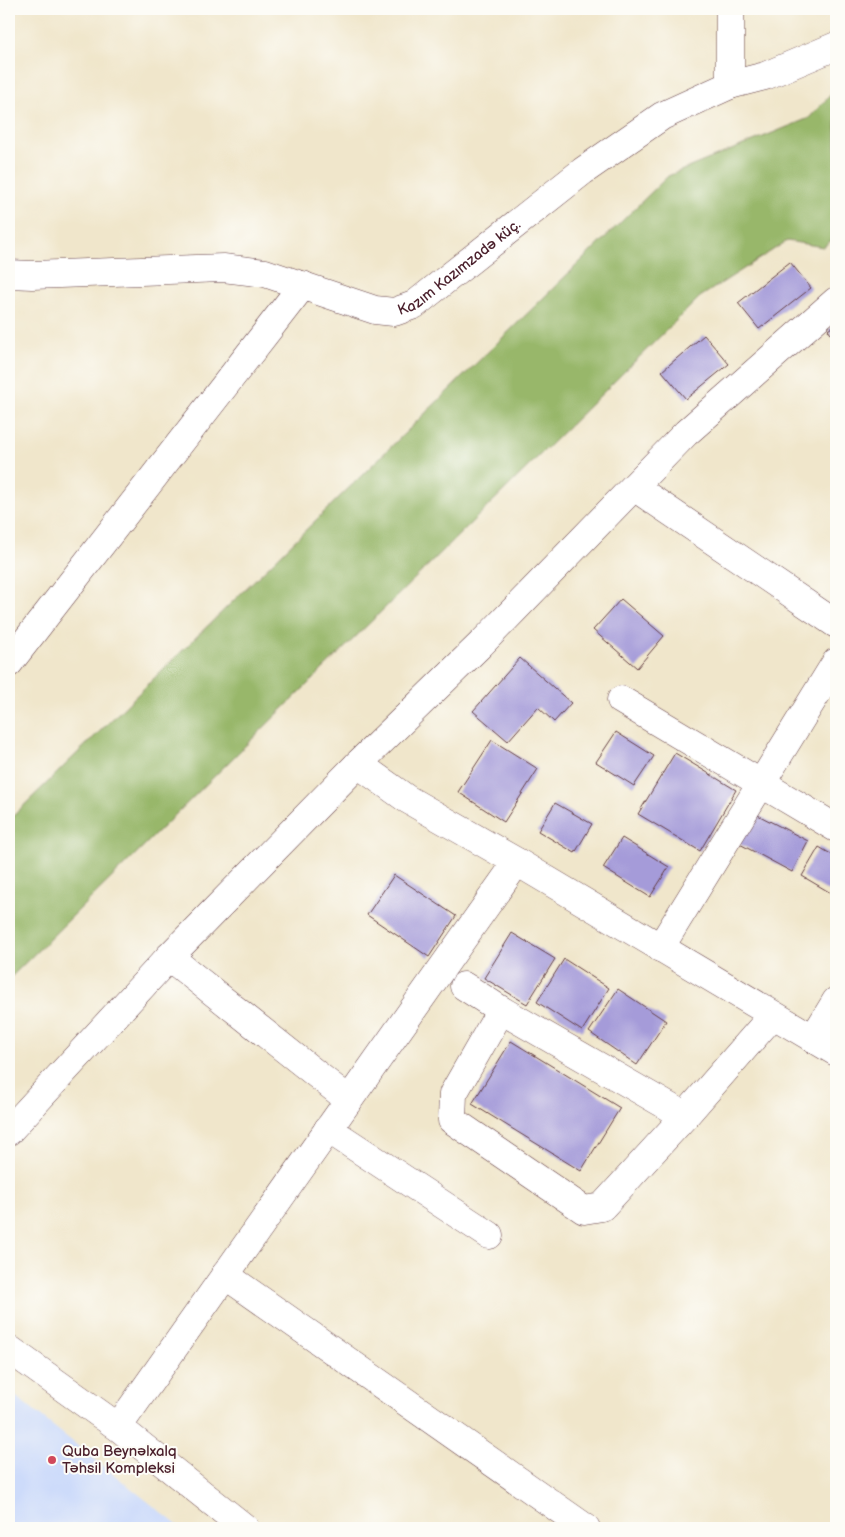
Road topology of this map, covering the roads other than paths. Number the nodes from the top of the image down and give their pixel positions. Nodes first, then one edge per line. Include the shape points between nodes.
1 (730, 9) edge
2 (836, 46) edge
3 (730, 85) junction
4 (9, 274) edge
5 (303, 285) junction
6 (836, 302) edge
7 (634, 487) junction
8 (836, 624) edge
9 (9, 662) edge
10 (836, 662) edge
11 (621, 700) dead end
12 (358, 764) junction
13 (762, 784) junction
14 (836, 828) edge
15 (517, 862) junction
16 (660, 948) junction
17 (169, 957) junction
18 (464, 986) dead end
19 (836, 1001) edge
20 (501, 1010) junction
21 (773, 1015) junction
22 (825, 1046) edge
23 (349, 1100) junction
24 (685, 1116) junction
25 (328, 1129) junction
26 (9, 1131) edge
27 (489, 1235) dead end
28 (225, 1275) junction
29 (9, 1349) edge
30 (118, 1427) junction
31 (245, 1528) edge
32 (586, 1528) edge

1 - 3 street
2 - 3 street, Kazım Kazımzadə küç. via 765,76
3 - 5 street, Kazım Kazımzadə küç. via 662,116 583,171 414,304 394,312 375,310
4 - 5 street, Kazım Kazımzadə küç. via 223,268 266,273
5 - 9 street
6 - 7 street via 686,433
7 - 8 street
7 - 12 street
10 - 13 street
11 - 13 street
12 - 15 street via 407,799
12 - 17 street
13 - 14 street
13 - 16 street
15 - 16 street
15 - 23 street
16 - 21 street
17 - 23 street
17 - 26 street
18 - 20 street
19 - 22 street
20 - 24 street
20 - 24 street via 453,1094 452,1120 584,1210 602,1207
21 - 22 street
21 - 24 street
23 - 25 street
25 - 27 street
25 - 28 street
28 - 30 street
28 - 32 street
29 - 30 street
30 - 31 street

